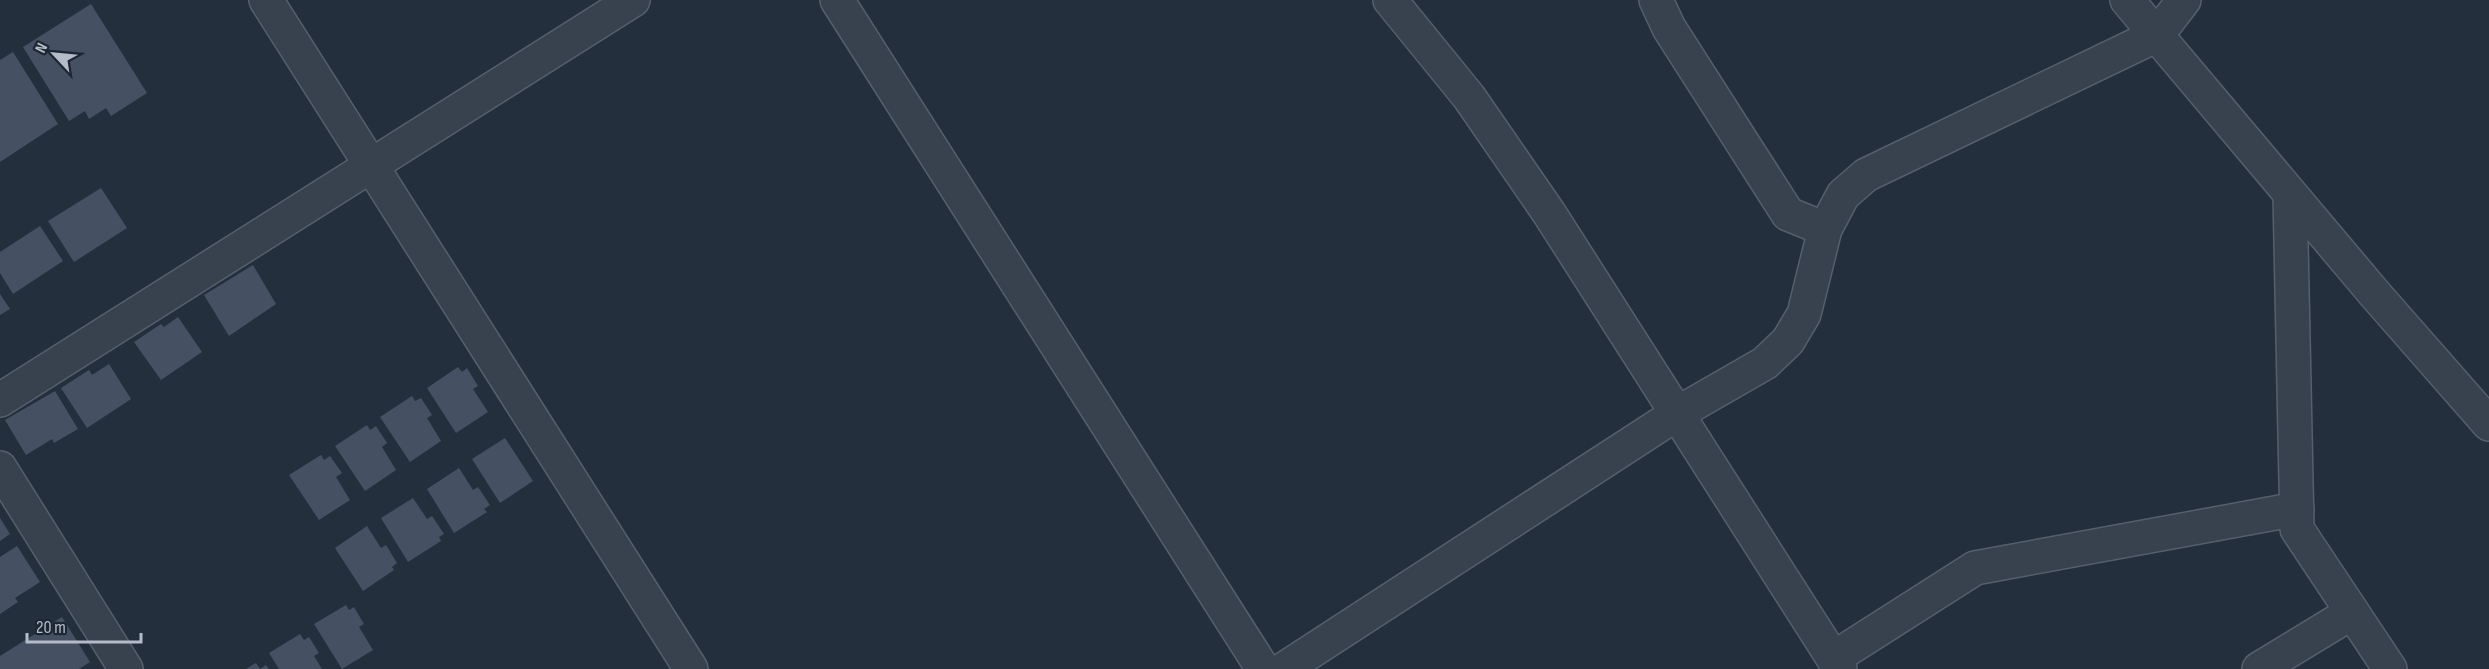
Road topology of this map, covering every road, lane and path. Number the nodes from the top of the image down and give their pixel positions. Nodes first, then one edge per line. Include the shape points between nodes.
1 (266, 0) edge
2 (633, 0) edge
3 (837, 0) edge
4 (1656, 0) edge
5 (2127, 0) edge
6 (2184, 0) edge
7 (1394, 1) edge
8 (2157, 35) junction
9 (371, 164) junction
10 (2290, 194) junction
11 (1825, 229) junction
12 (0, 400) edge
13 (1678, 412) junction
14 (2489, 424) edge
15 (0, 468) edge
16 (2297, 508) junction
17 (2351, 613) junction
18 (1837, 664) edge
19 (126, 669) edge
20 (691, 669) edge
21 (1263, 669) edge
22 (1284, 669) edge
23 (2259, 669) edge
24 (2390, 669) edge

1 - 9 street
2 - 9 street
3 - 21 street
4 - 11 street via 1669,28 1788,214
5 - 8 street
6 - 8 street
7 - 13 street via 1469,97
8 - 10 street
8 - 11 street via 1866,175 1843,195
9 - 12 street
9 - 20 street
10 - 14 street
10 - 16 street
11 - 13 street via 1804,314 1788,341 1765,363
13 - 18 street
13 - 22 street
15 - 19 street
16 - 17 street via 2297,529
16 - 18 street via 1975,568
17 - 23 street
17 - 24 street

